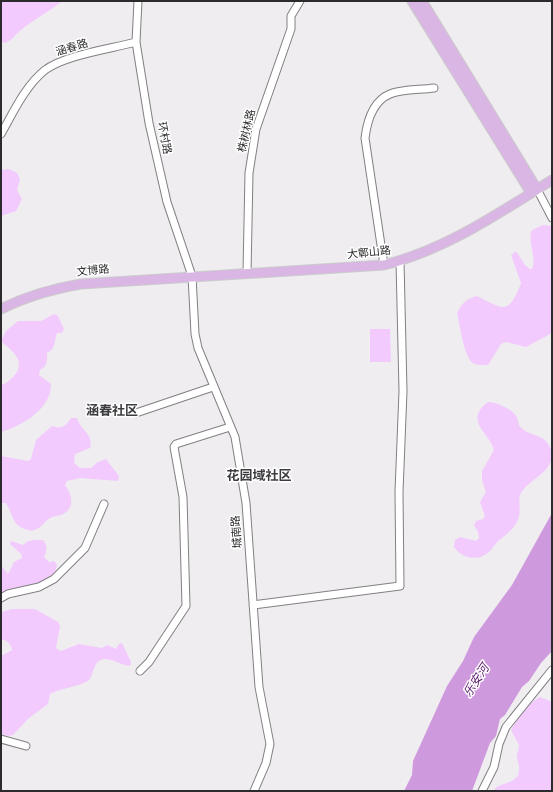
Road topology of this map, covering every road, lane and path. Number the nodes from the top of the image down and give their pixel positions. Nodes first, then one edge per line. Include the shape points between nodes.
1 (138, 1) edge
2 (300, 1) edge
3 (412, 1) edge
4 (422, 1) edge
5 (136, 42) junction
6 (434, 88) dead end
7 (1, 134) edge
8 (552, 180) edge
9 (534, 191) junction
10 (552, 218) edge
11 (400, 261) junction
12 (384, 265) junction
13 (247, 273) junction
14 (192, 276) junction
15 (1, 309) edge
16 (213, 387) junction
17 (136, 413) dead end
18 (230, 427) junction
19 (104, 504) dead end
20 (1, 598) edge
21 (253, 605) junction
22 (552, 670) edge
23 (140, 671) dead end
24 (1, 739) edge
25 (26, 746) dead end
26 (254, 791) edge
27 (482, 791) edge

1 - 5 street, 环村路
2 - 13 street, 株树林路 via 291,16 291,29 256,129 249,173
3 - 9 main road
4 - 9 main road
5 - 7 street, 涵春路 via 64,60 45,70 30,86
5 - 14 street, 环村路 via 159,170
6 - 12 street via 391,94 383,98 368,118 365,138
8 - 9 main road, 大鄣山路
9 - 10 street
9 - 11 main road, 大鄣山路 via 479,225
11 - 12 main road, 大鄣山路
11 - 21 street via 403,391 399,492 400,586
12 - 13 main road, 大鄣山路
13 - 14 main road, 大鄣山路
14 - 15 main road, 文博路 via 107,281 50,289
14 - 16 street, 城南路 via 195,334
16 - 17 street
16 - 18 street, 城南路
18 - 21 street, 城南路 via 235,437 246,503
18 - 23 street via 176,444 174,447 183,497 186,606 149,662
19 - 20 street via 85,548 54,580
21 - 26 street, 城南路 via 259,687 270,744 266,763
22 - 27 street via 506,727 494,767
24 - 25 street

